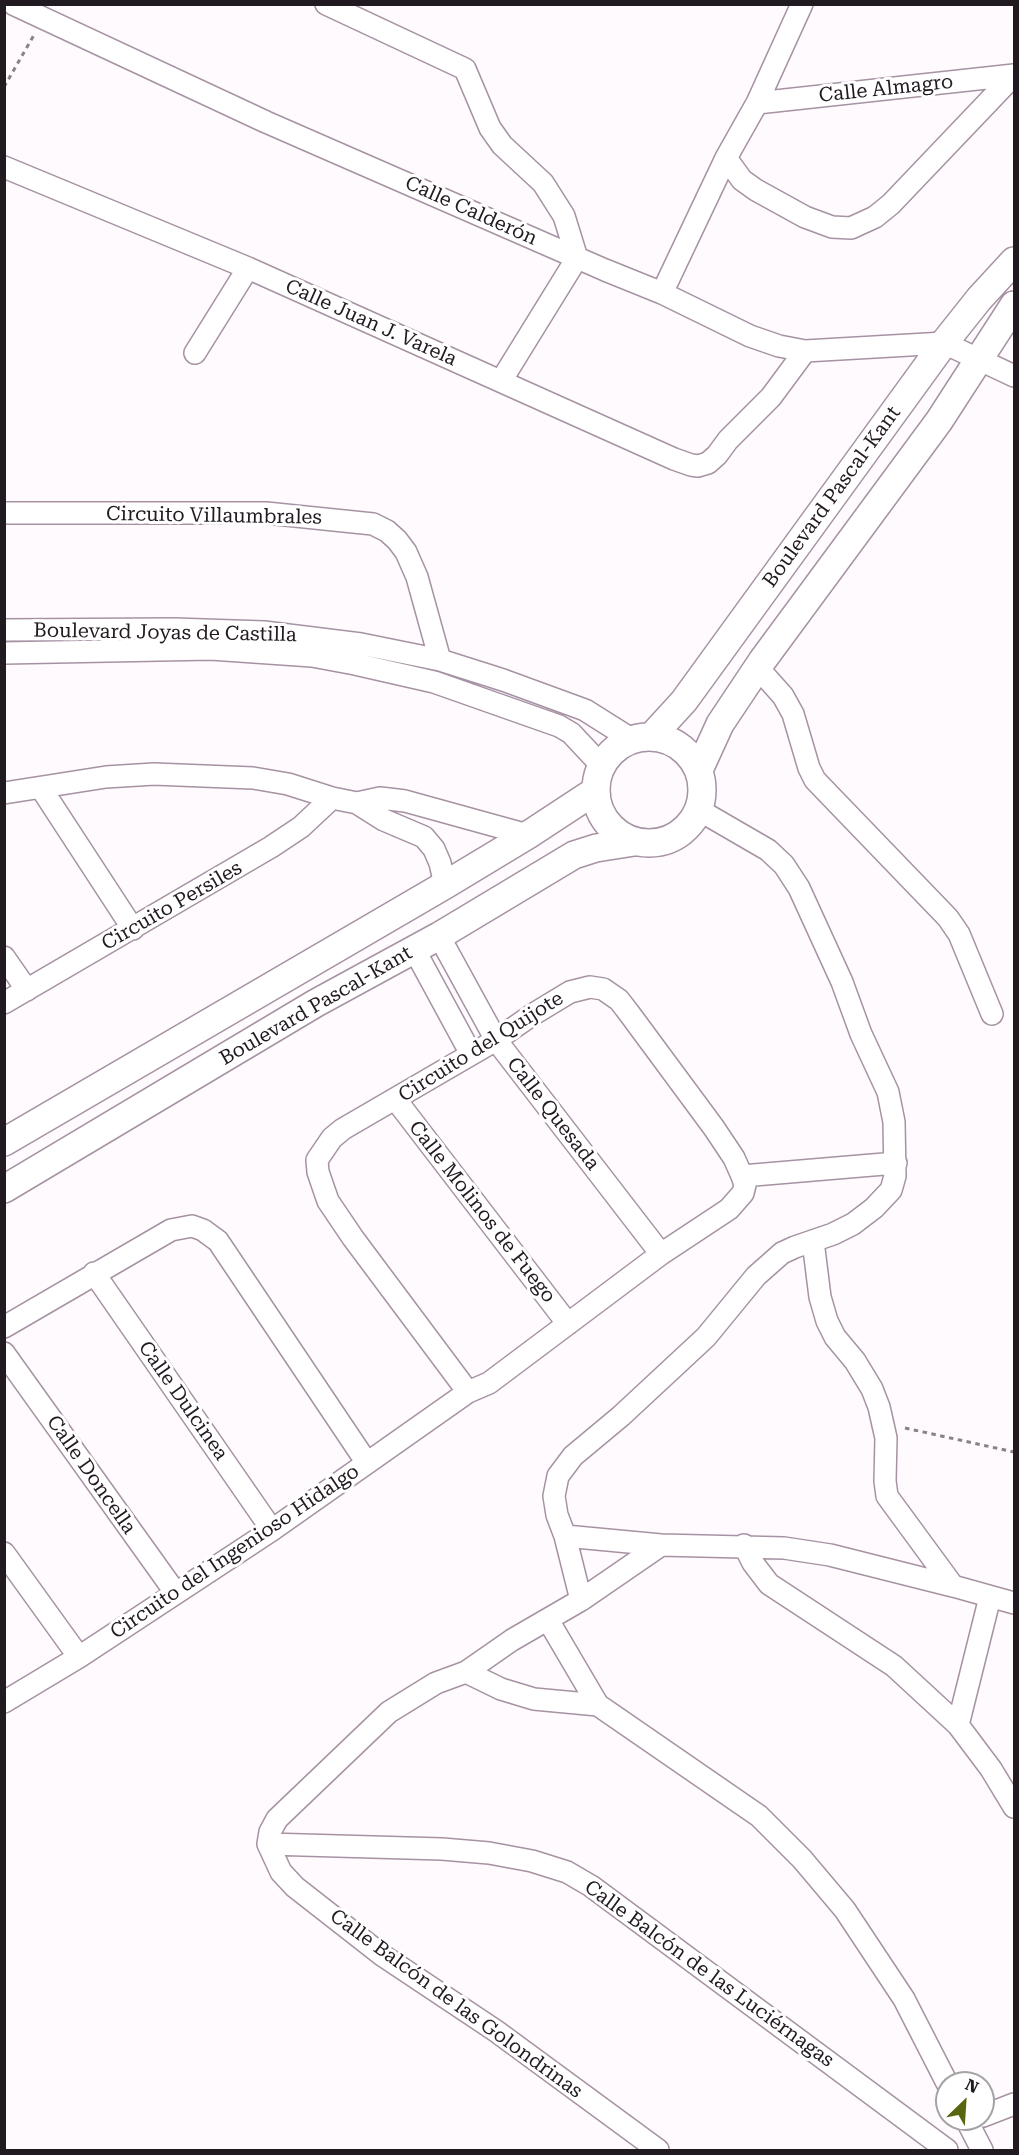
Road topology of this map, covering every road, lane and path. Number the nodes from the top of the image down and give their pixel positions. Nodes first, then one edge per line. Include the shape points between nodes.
1 (13, 4) edge
2 (326, 4) edge
3 (802, 4) edge
4 (43, 18) junction
5 (1014, 75) edge
6 (4, 87) edge
7 (757, 103) junction
8 (726, 158) junction
9 (4, 167) edge
10 (577, 258) junction
11 (1014, 261) edge
12 (248, 268) junction
13 (663, 293) junction
14 (1014, 305) edge
15 (944, 343) junction
16 (805, 351) junction
17 (195, 352) dead end
18 (979, 360) junction
19 (1014, 376) edge
20 (501, 381) junction
21 (4, 513) edge
22 (4, 630) edge
23 (4, 653) edge
24 (440, 660) junction
25 (758, 668) junction
26 (642, 737) junction
27 (699, 770) junction
28 (598, 778) junction
29 (41, 788) junction
30 (4, 793) edge
31 (332, 798) junction
32 (357, 803) junction
33 (699, 810) junction
34 (528, 836) junction
35 (634, 842) junction
36 (446, 885) junction
37 (133, 929) junction
38 (439, 936) junction
39 (414, 949) junction
40 (4, 957) edge
41 (297, 971) junction
42 (27, 990) junction
43 (4, 1003) edge
44 (316, 1004) junction
45 (992, 1014) dead end
46 (496, 1040) junction
47 (471, 1054) junction
48 (396, 1100) junction
49 (4, 1142) edge
50 (896, 1163) junction
51 (742, 1176) junction
52 (4, 1189) edge
53 (813, 1241) junction
54 (661, 1254) junction
55 (94, 1273) junction
56 (6, 1323) edge
57 (568, 1324) junction
58 (6, 1355) edge
59 (468, 1392) junction
60 (883, 1424) junction
61 (1014, 1452) edge
62 (367, 1463) junction
63 (272, 1530) junction
64 (566, 1536) junction
65 (661, 1545) junction
66 (744, 1545) junction
67 (4, 1552) edge
68 (953, 1586) junction
69 (175, 1592) junction
70 (990, 1597) junction
71 (581, 1600) junction
72 (1014, 1603) edge
73 (548, 1620) junction
74 (79, 1657) junction
75 (466, 1672) junction
76 (4, 1702) edge
77 (598, 1705) junction
78 (958, 1725) junction
79 (1014, 1807) edge
80 (268, 1844) junction
81 (941, 2071) edge
82 (1014, 2104) edge
83 (995, 2111) edge
84 (976, 2131) edge
85 (658, 2151) edge
86 (947, 2151) edge
87 (981, 2151) edge

1 - 4 street, Calle Calderón
2 - 10 street via 465,69 490,128 502,145 543,183 564,216
3 - 7 street
4 - 6 path
4 - 10 street, Calle Calderón via 266,122
5 - 7 street, Calle Almagro
5 - 8 street via 891,204 851,228 832,227 805,218 742,180
7 - 8 street
8 - 13 street
9 - 12 street, Calle Juan J. Varela
10 - 13 street, Calle Calderón
10 - 20 street
11 - 15 street, Boulevard Pascal-Kant
12 - 17 street
12 - 20 street, Calle Juan J. Varela
13 - 16 street, Calle Calderón via 750,336
14 - 18 street, Boulevard Pascal-Kant
15 - 16 street, Calle Calderón
15 - 18 street
15 - 26 street, Boulevard Pascal-Kant via 684,700
16 - 20 street, Calle Juan J. Varela via 771,397 708,463 698,466
18 - 19 street
18 - 25 street, Boulevard Pascal-Kant via 939,421
21 - 24 street, Circuito Villaumbrales via 266,513 373,524 397,540 406,552
22 - 24 street, Boulevard Joyas de Castilla via 264,632 312,636
23 - 28 street, Boulevard Joyas de Castilla via 211,649 355,664 434,682 559,726 571,733
24 - 26 street, Boulevard Joyas de Castilla via 585,710
25 - 27 street, Boulevard Pascal-Kant via 720,724
25 - 45 street via 793,714 815,780 959,934
26 - 27 street via 671,741 688,753
26 - 28 street via 613,749
27 - 33 street via 703,790
28 - 34 street, Boulevard Pascal-Kant
28 - 35 street via 600,813 614,831
29 - 30 street
29 - 31 street via 154,774 253,778
29 - 37 street
31 - 32 street
31 - 37 street, Circuito Persiles via 294,832
32 - 34 street via 380,798 405,801
32 - 36 street via 424,837 434,849
33 - 35 street via 673,838 654,843
33 - 50 street via 768,850 799,888 888,1092
34 - 36 street, Boulevard Pascal-Kant
35 - 38 street, Boulevard Pascal-Kant via 574,855
36 - 41 street, Boulevard Pascal-Kant
37 - 42 street, Circuito Persiles
38 - 39 street, Boulevard Pascal-Kant
38 - 46 street, Calle Quesada
39 - 44 street, Boulevard Pascal-Kant
39 - 47 street
40 - 42 street
41 - 44 street
41 - 49 street, Boulevard Pascal-Kant
42 - 43 street, Circuito Persiles
44 - 52 street, Boulevard Pascal-Kant
46 - 47 street, Circuito del Quijote
46 - 51 street, Circuito del Quijote via 570,992 590,987 603,989 629,1013 714,1128
46 - 54 street, Calle Quesada
47 - 48 street, Circuito del Quijote
48 - 57 street, Calle Molinos de Fuego
48 - 59 street, Circuito del Quijote via 332,1137 317,1160 318,1172 328,1201 353,1238
50 - 51 street
50 - 53 street via 891,1190 874,1208 853,1224
51 - 54 street via 743,1193 729,1209
53 - 60 street via 819,1297 827,1321 872,1389
53 - 64 street via 782,1253 756,1276 706,1337 573,1456 558,1476 554,1496 556,1515
54 - 57 street
55 - 56 street, Circuito del Ingenioso Hidalgo
55 - 62 street, Circuito del Ingenioso Hidalgo via 181,1227 192,1226 218,1241
55 - 63 street, Calle Dulcinea
56 - 58 street, Calle Doncella
57 - 59 street via 489,1383
58 - 69 street, Calle Doncella
59 - 62 street
60 - 61 path
60 - 68 street via 887,1496
62 - 63 street, Circuito del Ingenioso Hidalgo
63 - 69 street, Circuito del Ingenioso Hidalgo
64 - 65 street
64 - 71 street
65 - 66 street
65 - 71 street
66 - 68 street via 830,1556
66 - 78 street via 769,1584 894,1666
67 - 74 street
68 - 70 street
69 - 74 street, Circuito del Ingenioso Hidalgo
70 - 72 street
70 - 78 street
71 - 73 street
73 - 75 street
73 - 77 street
74 - 76 street, Circuito del Ingenioso Hidalgo
75 - 77 street via 534,1699
75 - 80 street via 436,1683 389,1712 278,1819
77 - 81 street via 759,1816 802,1858 845,1910 904,1999
78 - 79 street
80 - 85 street, Calle Balcón de las Golondrinas via 281,1872 295,1887 382,1955 496,2031
80 - 86 street, Calle Balcón de las Luciérnagas via 489,1853 567,1872
82 - 83 street
84 - 87 street

